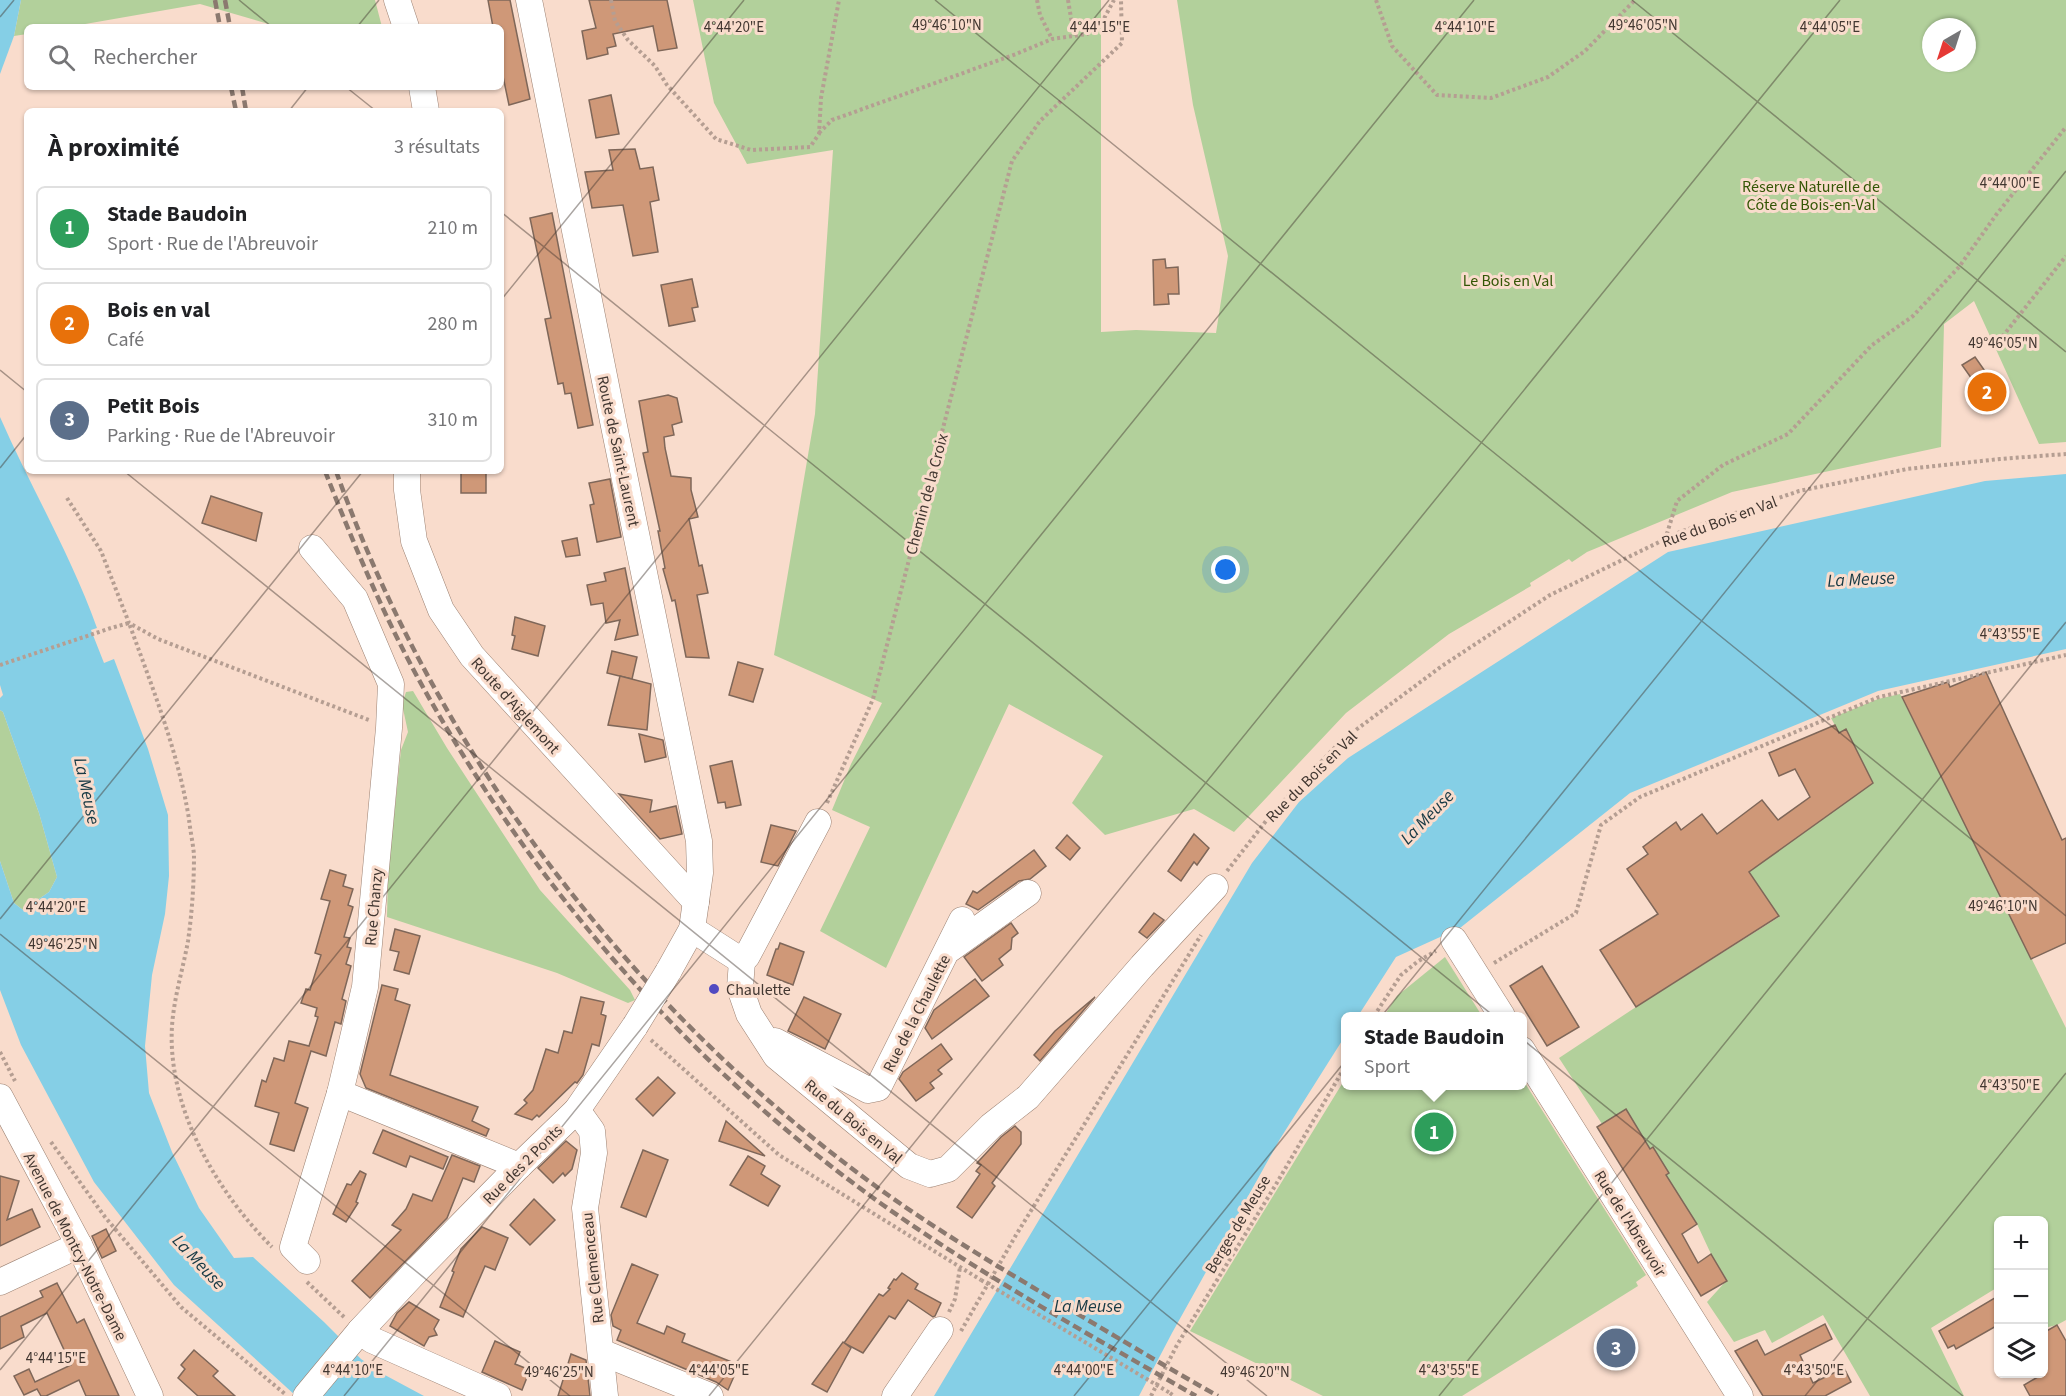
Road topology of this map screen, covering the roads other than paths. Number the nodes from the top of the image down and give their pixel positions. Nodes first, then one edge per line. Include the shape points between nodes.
1 (397, 0) edge
2 (529, 0) edge
3 (405, 24) edge
4 (422, 90) edge
5 (426, 108) edge
6 (407, 474) edge
7 (312, 549) dead end
8 (818, 822) road end
9 (1215, 887) road end
10 (1028, 893) dead end
11 (696, 902) junction
12 (962, 920) dead end
13 (692, 929) junction
14 (1454, 940) road end
15 (947, 951) junction
16 (742, 961) junction
17 (1499, 1012) edge
18 (764, 1040) junction
19 (1527, 1058) edge
20 (340, 1093) junction
21 (10, 1094) edge
22 (577, 1110) junction
23 (519, 1166) junction
24 (79, 1245) junction
25 (305, 1270) road end
26 (0, 1282) edge
27 (949, 1332) road end
28 (357, 1334) junction
29 (601, 1352) junction
30 (150, 1396) edge
31 (306, 1396) edge
32 (498, 1396) edge
33 (605, 1396) edge
34 (710, 1396) edge
35 (895, 1396) edge
36 (1740, 1396) edge

1 - 3 street
2 - 11 street, Route de Saint-Laurent via 699,841
4 - 5 street
6 - 11 street, Route d'Aiglemont via 414,541 441,610 472,656
7 - 20 street, Rue Chanzy via 355,599 391,684 365,987
8 - 16 street
9 - 18 street, Rue du Bois en Val via 1028,1097 991,1126 948,1169 930,1174 909,1166 776,1056
10 - 15 street
11 - 13 street, Route de Saint-Laurent
12 - 15 street, Rue de la Chaulette
13 - 16 street
13 - 22 street, Rue des 2 Ponts, bridge via 635,1026
14 - 17 street
15 - 18 street, Rue de la Chaulette via 878,1088 868,1090 771,1039
16 - 18 street via 740,988 748,1014
19 - 36 street, Rue de l'Abreuvoir
20 - 23 street
20 - 25 street, Rue Chanzy via 293,1247
21 - 24 street, Avenue de Montcy-Notre-Dame
22 - 23 street, Rue des 2 Ponts
22 - 29 street, Rue Clemenceau via 592,1131 594,1153 585,1208
23 - 28 street, Rue des 2 Ponts
24 - 26 street
24 - 30 street, Avenue de Montcy-Notre-Dame
27 - 35 street
28 - 31 street, Rue des 2 Ponts
28 - 32 street
29 - 33 street, Rue Clemenceau
29 - 34 street

